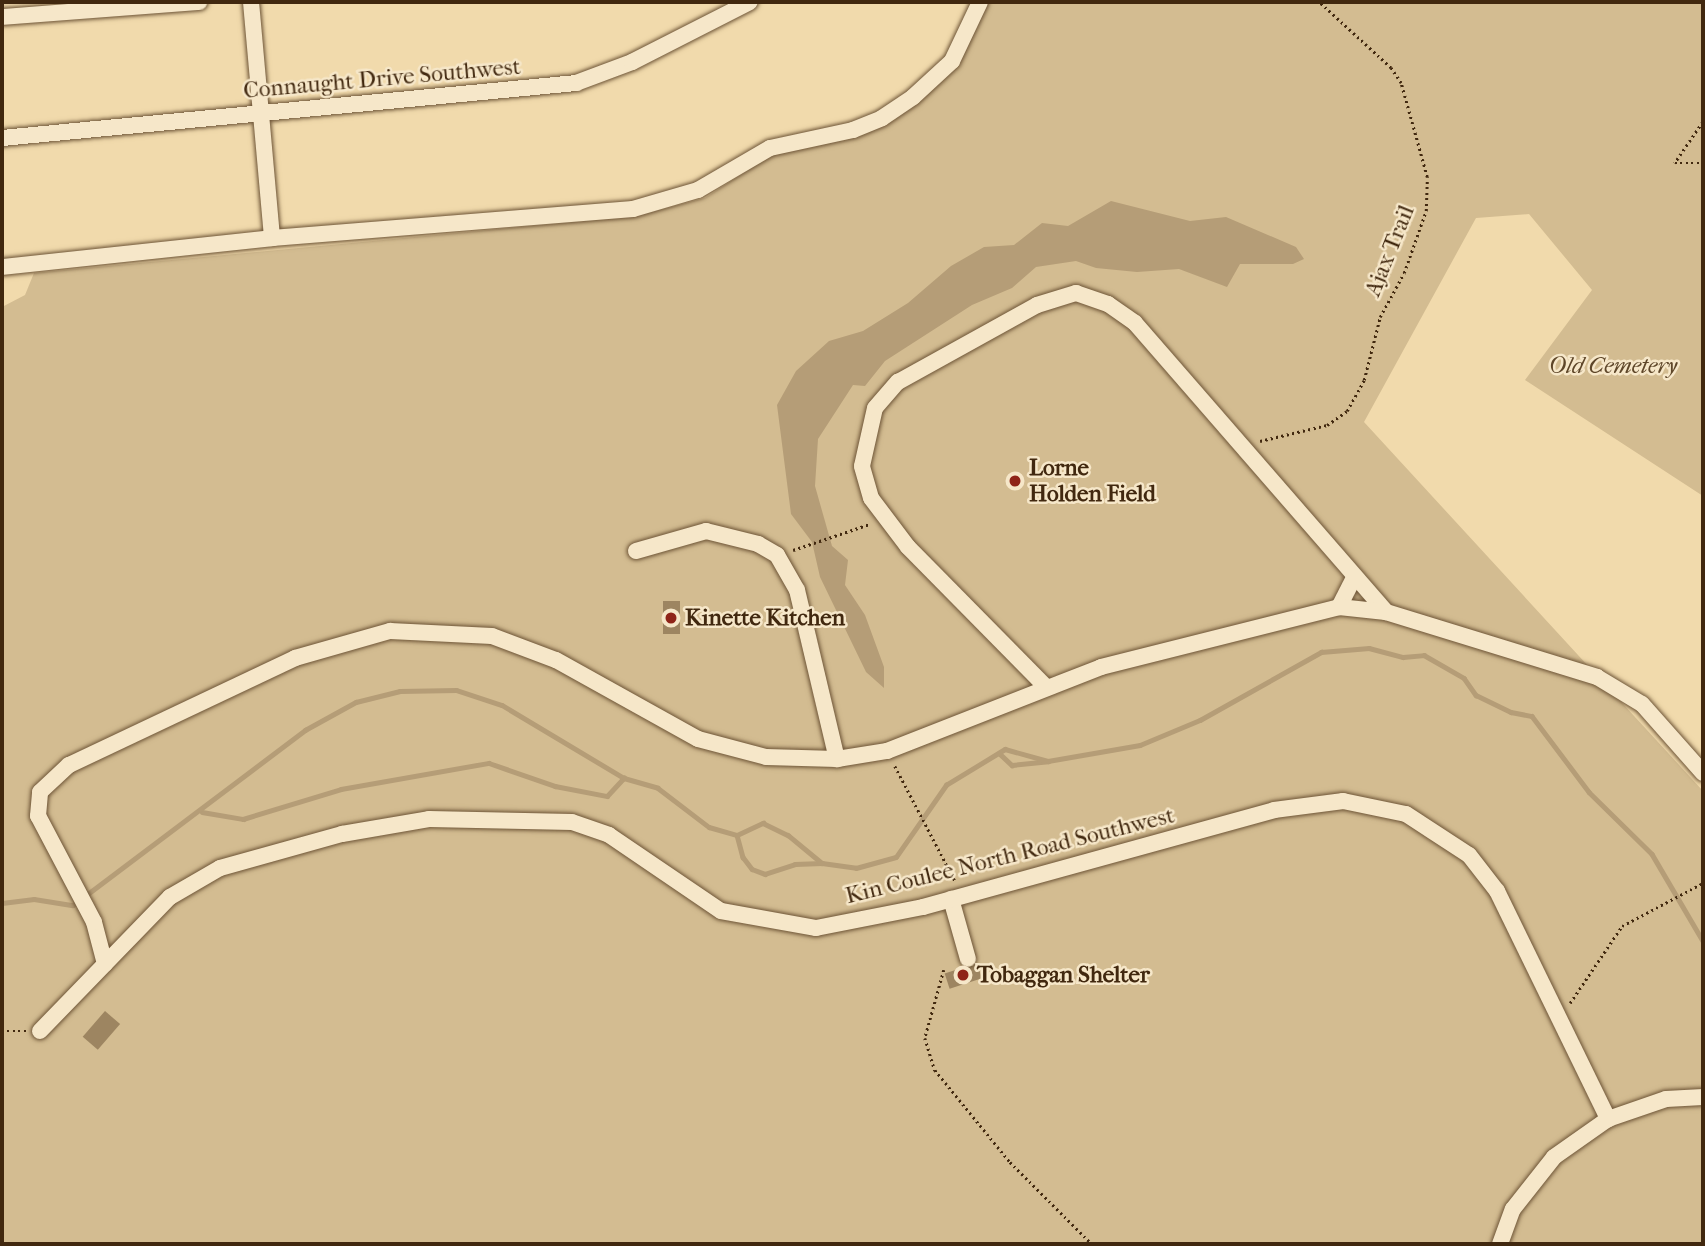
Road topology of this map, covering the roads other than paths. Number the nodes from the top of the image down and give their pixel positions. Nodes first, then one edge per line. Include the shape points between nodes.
1 (199, 2) edge
2 (251, 2) edge
3 (750, 2) edge
4 (980, 2) edge
5 (2, 17) edge
6 (260, 113) junction
7 (2, 138) edge
8 (272, 238) junction
9 (2, 267) edge
10 (636, 551) dead end
11 (1354, 577) junction
12 (1339, 607) junction
13 (1386, 612) junction
14 (1045, 685) junction
15 (837, 759) junction
16 (1703, 773) edge
17 (957, 898) junction
18 (968, 958) dead end
19 (105, 964) junction
20 (40, 1031) road end
21 (1703, 1097) edge
22 (1608, 1119) junction
23 (1500, 1244) edge

1 - 5 street
2 - 6 street
3 - 6 street, Connaught Drive Southwest via 632,62 576,83
4 - 8 street via 976,19 951,61 893,111 853,130 770,148 698,190 633,209
6 - 7 street, Connaught Drive Southwest
6 - 8 street
8 - 9 street
10 - 15 street via 706,531 758,544 777,555 797,590
11 - 12 street
11 - 13 street
11 - 14 street via 1135,323 1108,303 1076,293 1037,305 898,382 875,408 862,466 871,498 908,547
12 - 13 street
12 - 14 street
13 - 16 street via 1597,677 1624,690
14 - 15 street via 887,751
15 - 19 street via 766,757 698,739 555,660 492,636 390,631 295,658 69,765 40,792 38,816 94,922
17 - 18 street
17 - 19 street, Kin Coulee North Road Southwest via 816,928 721,911 609,835 572,822 429,819 342,834 220,868 170,897
17 - 22 street, Kin Coulee North Road Southwest via 1274,810 1343,801 1406,814 1469,855 1497,891
19 - 20 street, Kin Coulee North Road Southwest
21 - 22 street via 1666,1099
22 - 23 street via 1554,1157 1513,1209

